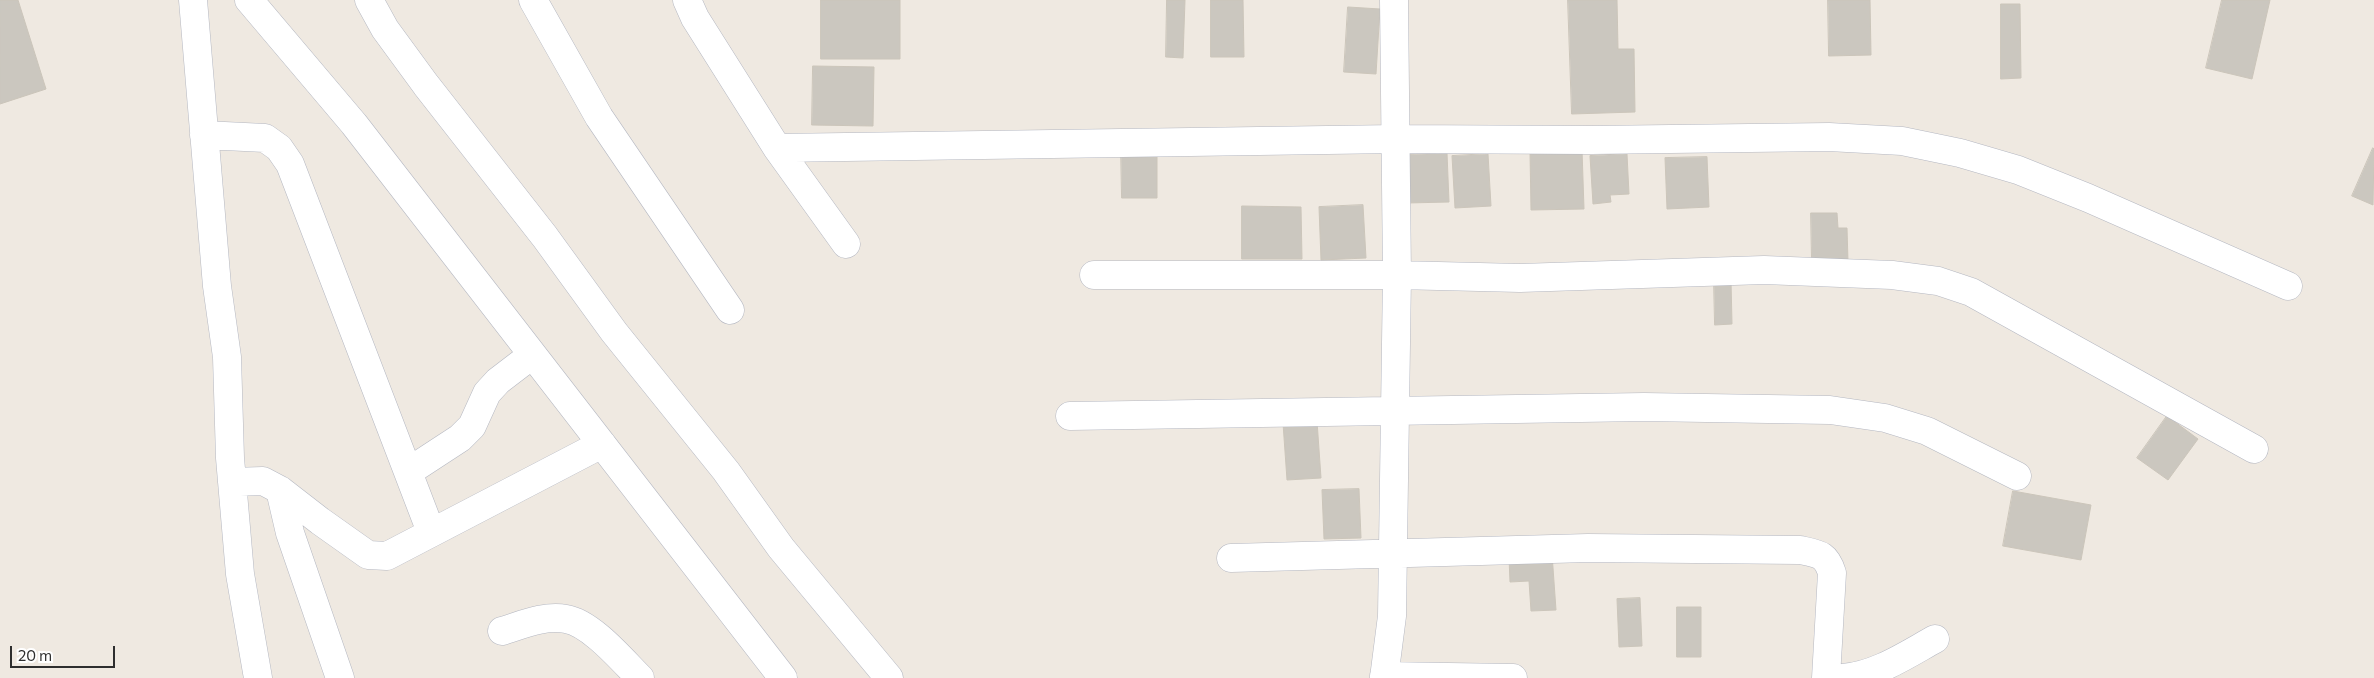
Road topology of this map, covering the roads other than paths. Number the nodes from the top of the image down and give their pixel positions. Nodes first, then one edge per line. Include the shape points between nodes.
1 (193, 0) edge
2 (250, 0) edge
3 (368, 0) edge
4 (533, 0) edge
5 (687, 0) edge
6 (1394, 0) edge
7 (204, 135) junction
8 (1396, 139) junction
9 (777, 148) junction
10 (846, 244) dead end
11 (1094, 275) dead end
12 (1398, 276) junction
13 (2288, 286) dead end
14 (730, 310) dead end
15 (532, 355) junction
16 (1395, 411) junction
17 (1070, 416) dead end
18 (602, 444) junction
19 (2254, 449) dead end
20 (408, 472) junction
21 (2016, 476) dead end
22 (232, 482) junction
23 (280, 490) junction
24 (431, 532) junction
25 (1393, 552) junction
26 (1231, 558) dead end
27 (502, 631) dead end
28 (1935, 639) dead end
29 (1384, 677) edge
30 (258, 678) edge
31 (340, 678) edge
32 (640, 678) edge
33 (783, 678) edge
34 (890, 678) edge
35 (1512, 678) edge
36 (1826, 678) edge
37 (1843, 678) edge

1 - 7 street
2 - 15 street via 354,124
3 - 34 street via 426,85 545,237 614,332 726,470 781,548
4 - 14 street via 599,116
5 - 9 street via 695,18
6 - 8 street
7 - 20 street via 265,138 279,148 290,164
7 - 22 street via 217,286 227,357
8 - 9 street
8 - 12 street
8 - 13 street via 1829,137 1902,141 2018,170
9 - 10 street
11 - 12 street
12 - 16 street
12 - 19 street via 1520,278 1764,270 1892,275 1938,282 1970,292
15 - 18 street
15 - 20 street via 487,393 472,426 460,438
16 - 17 street
16 - 21 street via 1644,407 1830,410 1885,418 1927,431
16 - 25 street
18 - 24 street
18 - 33 street
20 - 24 street
22 - 23 street via 263,481
22 - 30 street via 240,574
23 - 24 street via 368,555 387,556
23 - 31 street via 290,534
25 - 26 street
25 - 29 street via 1392,616
25 - 36 street via 1588,548 1800,550 1819,554 1828,561 1832,574
27 - 32 street via 539,619 566,619 585,627
28 - 37 street via 1890,664
29 - 35 street

